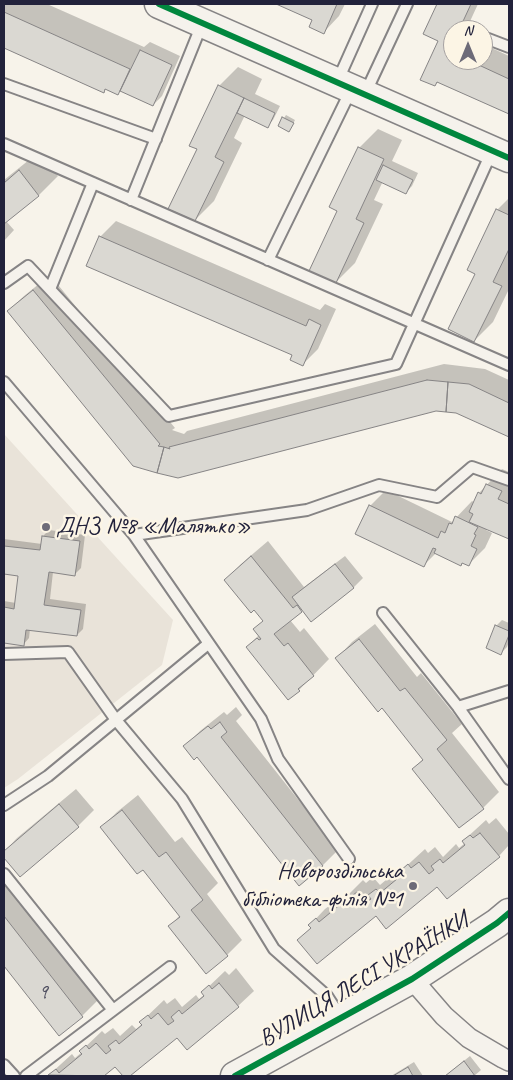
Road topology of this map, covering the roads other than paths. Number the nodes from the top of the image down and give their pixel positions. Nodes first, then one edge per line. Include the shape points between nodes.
1 (159, 4) edge
2 (372, 4) edge
3 (407, 4) edge
4 (203, 24) junction
5 (493, 41) edge
6 (509, 47) edge
7 (4, 84) edge
8 (351, 89) junction
9 (156, 139) junction
10 (4, 144) edge
11 (501, 154) edge
12 (93, 183) junction
13 (131, 200) junction
14 (268, 260) junction
15 (4, 283) edge
16 (50, 289) junction
17 (414, 323) junction
18 (509, 365) edge
19 (4, 382) edge
20 (509, 480) edge
21 (134, 535) junction
22 (383, 613) dead end
23 (208, 644) junction
24 (4, 654) edge
25 (509, 691) edge
26 (458, 707) junction
27 (116, 720) junction
28 (509, 779) edge
29 (4, 805) edge
30 (349, 859) dead end
31 (4, 874) edge
32 (509, 913) edge
33 (170, 967) dead end
34 (412, 979) junction
35 (113, 1010) junction
36 (342, 1018) junction
37 (509, 1061) edge
38 (4, 1065) edge
39 (14, 1076) edge
40 (26, 1076) edge
41 (236, 1076) edge

1 - 4 street
2 - 8 lane
3 - 8 lane
4 - 8 street
4 - 9 lane
5 - 6 lane
7 - 9 lane
8 - 11 street
8 - 14 lane
9 - 13 lane
10 - 12 lane
11 - 17 lane
12 - 13 lane
12 - 16 lane
13 - 14 lane
14 - 17 lane
15 - 16 lane via 28,266
16 - 17 lane via 169,416 396,364
17 - 18 lane
19 - 21 lane
20 - 21 lane via 472,467 437,497 379,485 308,510
21 - 23 lane
22 - 26 lane
23 - 27 lane
23 - 30 lane via 261,719 278,759
24 - 27 lane via 68,652
25 - 26 lane
26 - 28 lane
27 - 29 lane via 48,776
27 - 36 lane via 182,799 274,949 327,996
31 - 35 lane
32 - 34 street, ВУЛИЦЯ ЛЕСІ УКРАЇНКИ
33 - 35 lane
34 - 36 street, ВУЛИЦЯ ЛЕСІ УКРАЇНКИ
34 - 37 street via 444,1016 469,1038
35 - 40 lane
36 - 41 street, ВУЛИЦЯ ЛЕСІ УКРАЇНКИ
38 - 39 lane

